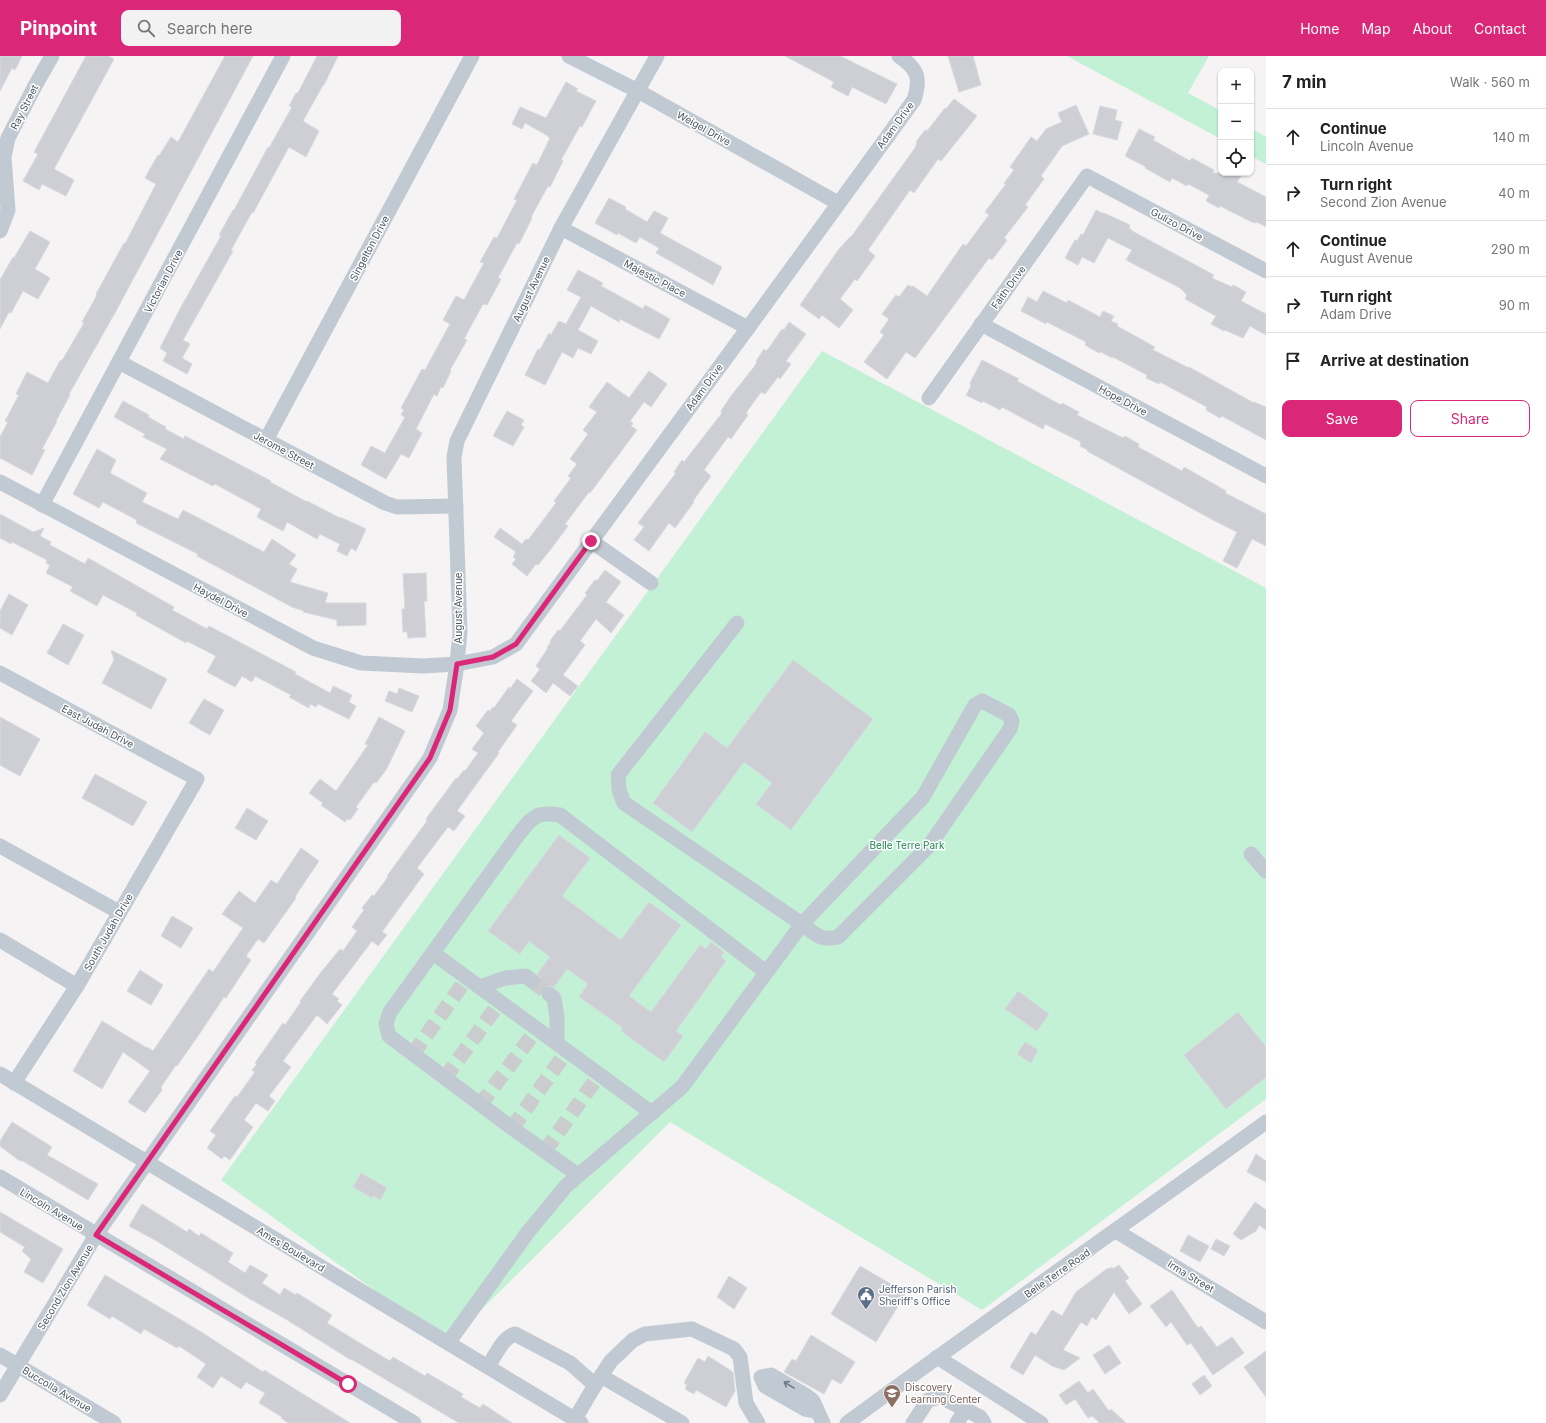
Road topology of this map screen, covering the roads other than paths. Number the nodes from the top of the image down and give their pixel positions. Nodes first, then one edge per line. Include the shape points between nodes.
1 (52, 56) edge
2 (283, 56) edge
3 (472, 56) edge
4 (569, 56) edge
5 (656, 56) edge
6 (899, 56) edge
7 (638, 91) junction
8 (1088, 176) joint
9 (838, 203) junction
10 (1, 225) edge
11 (561, 228) junction
12 (1266, 271) edge
13 (981, 324) junction
14 (748, 328) junction
15 (119, 362) junction
16 (929, 398) dead end
17 (266, 440) junction
18 (1266, 476) edge
19 (0, 482) edge
20 (42, 505) junction
21 (456, 506) junction
22 (591, 541) junction
23 (651, 583) dead end
24 (737, 623) dead end
25 (457, 664) junction
26 (0, 673) edge
27 (197, 779) joint
28 (0, 846) edge
29 (1252, 854) dead end
30 (1266, 872) edge
31 (120, 912) junction
32 (802, 924) junction
33 (0, 940) edge
34 (433, 953) junction
35 (766, 972) junction
36 (532, 981) tunnel mouth
37 (77, 986) junction
38 (480, 987) junction
39 (549, 994) tunnel mouth
40 (557, 1043) junction
41 (0, 1074) edge
42 (14, 1083) junction
43 (652, 1113) junction
44 (1266, 1122) edge
45 (148, 1163) junction
46 (578, 1175) junction
47 (0, 1177) edge
48 (1116, 1231) junction
49 (96, 1235) junction
50 (1266, 1322) edge
51 (448, 1343) junction
52 (0, 1355) edge
53 (937, 1357) junction
54 (18, 1366) junction
55 (488, 1367) junction
56 (741, 1367) junction
57 (598, 1381) junction
58 (0, 1395) edge
59 (965, 1410) junction
60 (820, 1417) edge
61 (578, 1421) edge
62 (114, 1423) edge
63 (414, 1423) edge
64 (682, 1423) edge
65 (758, 1423) edge
66 (847, 1423) edge
67 (913, 1423) edge
68 (956, 1423) edge
69 (984, 1423) edge
70 (1041, 1423) edge

1 - 10 street, Ray Street via 8,138 4,157 8,210
2 - 15 street, Victorian Drive
3 - 17 street, Singelton Drive
4 - 7 street, Weigel Drive
5 - 7 street, August Avenue
6 - 9 street, Adam Drive via 911,65 917,76 918,86 914,100
7 - 9 street, Weigel Drive
7 - 11 street, August Avenue
8 - 12 street, Gulizo Drive
8 - 13 street, Faith Drive
9 - 14 street, Adam Drive
11 - 14 street, Majestic Place
11 - 21 street, August Avenue via 457,441 454,457
13 - 16 street, Faith Drive
13 - 18 street, Hope Drive
14 - 22 street, Adam Drive
15 - 17 street, Jerome Street
15 - 20 street, Victorian Drive
17 - 21 street, Jerome Street via 385,503 397,507
19 - 20 street, Haydel Drive
20 - 25 street, Haydel Drive via 313,648 361,663 423,666
21 - 25 street, August Avenue via 460,632
22 - 23 street
22 - 25 street, Adam Drive via 516,644 493,657
24 - 32 street via 618,775 619,790 624,803
25 - 45 street, August Avenue via 450,710 430,758
26 - 27 street, East Judah Drive
27 - 31 street, South Judah Drive
28 - 31 street
29 - 30 street
31 - 37 street, South Judah Drive
32 - 32 street via 923,797 975,705 982,701 1009,715 1012,721 1010,729 929,846 838,937 827,939 816,935
32 - 35 street
33 - 37 street
34 - 35 street via 518,835 534,817 546,813 560,816
34 - 38 street
34 - 46 street via 390,1012 386,1024 389,1036
35 - 43 street via 682,1087
36 - 38 street via 526,976 505,978
37 - 42 street, South Judah Drive
38 - 40 street
39 - 40 street via 554,998
40 - 43 street
41 - 42 street, Ames Boulevard
42 - 45 street, Ames Boulevard
43 - 46 street
44 - 48 street, Belle Terre Road
45 - 49 street, Second Zion Avenue
45 - 51 street, Ames Boulevard
46 - 51 street via 528,1232
47 - 49 street, Lincoln Avenue
48 - 50 street, Irma Street
48 - 53 street, Belle Terre Road
49 - 54 street, Second Zion Avenue
49 - 63 street, Lincoln Avenue
51 - 55 street, Ames Boulevard
52 - 54 street, Buccolla Avenue
53 - 66 street, Belle Terre Road
53 - 70 street
54 - 58 street, Second Zion Avenue
54 - 62 street, Buccolla Avenue
55 - 57 street via 502,1344 510,1335 516,1334
55 - 61 street, Ames Boulevard
56 - 57 street via 740,1357 734,1349 692,1329 645,1334 633,1340
56 - 60 street via 761,1377 771,1375 806,1396 813,1401
56 - 65 street via 746,1403
57 - 61 street
57 - 64 street
59 - 67 street via 941,1397 928,1400
59 - 68 street
59 - 69 street via 980,1417

